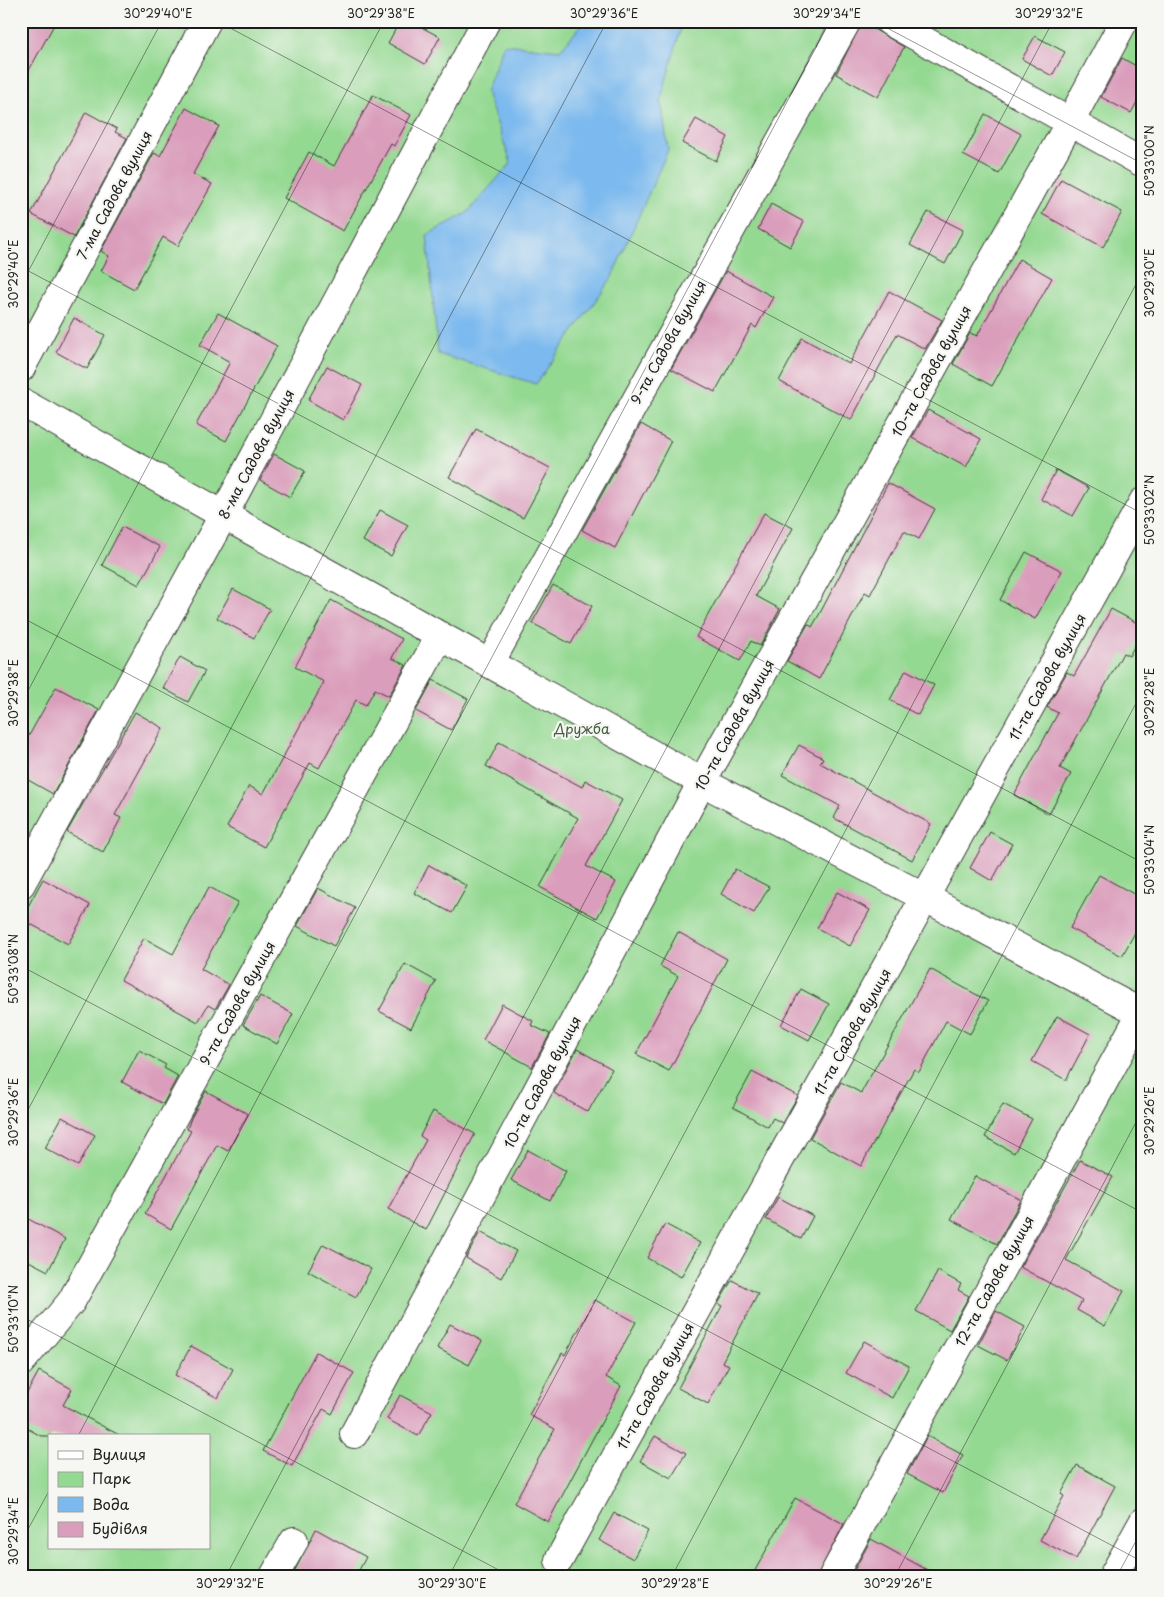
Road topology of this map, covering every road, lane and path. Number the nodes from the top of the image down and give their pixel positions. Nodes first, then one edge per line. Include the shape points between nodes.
1 (206, 21) edge
2 (486, 21) edge
3 (847, 21) edge
4 (890, 21) edge
5 (1124, 21) edge
6 (1070, 122) junction
7 (1143, 163) edge
8 (21, 368) edge
9 (21, 402) edge
10 (1143, 502) edge
11 (224, 514) junction
12 (440, 636) junction
13 (490, 663) junction
14 (702, 782) junction
15 (21, 884) edge
16 (926, 898) junction
17 (1142, 1012) edge
18 (21, 1362) edge
19 (354, 1434) dead end
20 (1143, 1522) edge
21 (294, 1541) dead end
22 (559, 1560) dead end
23 (274, 1576) edge
24 (833, 1576) edge
25 (1113, 1576) edge

1 - 8 street, 7-ма Садова вулиця
2 - 11 street, 8-ма Садова вулиця
3 - 13 street, 9-та Садова вулиця
4 - 6 street
5 - 6 street, 10-та Садова вулиця
6 - 7 street
6 - 14 street, 10-та Садова вулиця
9 - 11 street
10 - 16 street, 11-та Садова вулиця
11 - 12 street
11 - 15 street, 8-ма Садова вулиця
12 - 13 street
12 - 18 street, 9-та Садова вулиця via 71,1302
13 - 14 street
14 - 16 street
14 - 19 street, 10-та Садова вулиця
16 - 17 street
16 - 22 street, 11-та Садова вулиця
17 - 24 street, 12-та Садова вулиця
20 - 25 street
21 - 23 street

